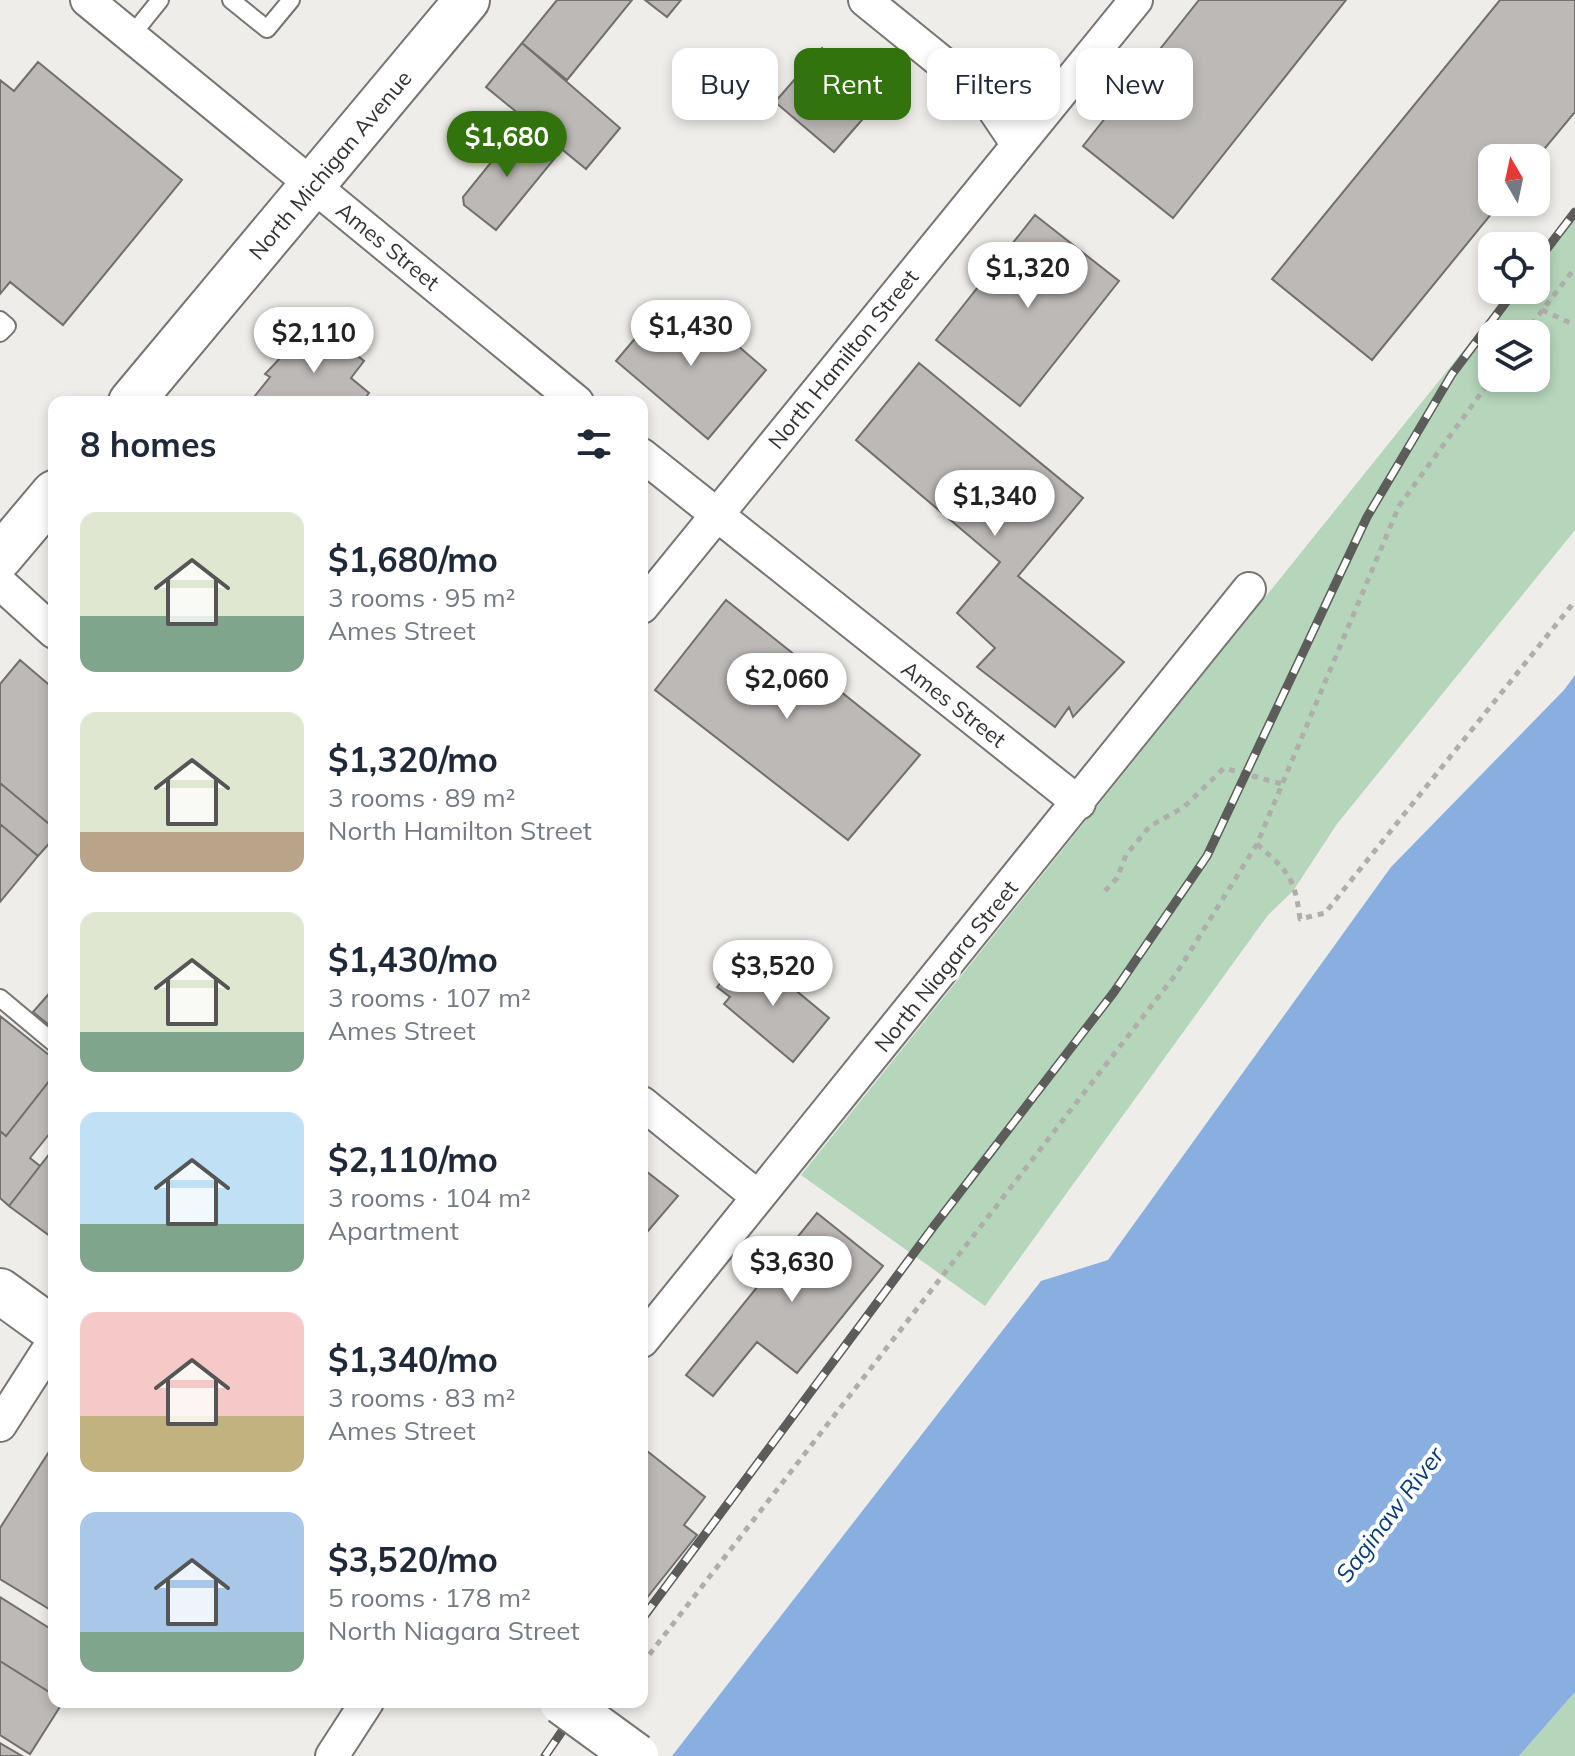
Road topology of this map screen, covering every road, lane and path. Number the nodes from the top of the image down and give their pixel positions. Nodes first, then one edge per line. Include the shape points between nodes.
1 (87, 0) edge
2 (160, 0) edge
3 (231, 0) edge
4 (291, 0) edge
5 (466, 0) edge
6 (865, 0) edge
7 (1136, 0) edge
8 (131, 36) junction
9 (1018, 145) junction
10 (314, 185) junction
11 (1575, 268) edge
12 (1542, 310) junction
13 (0, 320) edge
14 (1534, 320) edge
15 (1575, 325) edge
16 (0, 333) edge
17 (1482, 392) edge
18 (136, 396) edge
19 (570, 396) edge
20 (648, 460) edge
21 (48, 500) edge
22 (714, 515) junction
23 (0, 557) edge
24 (0, 583) edge
25 (1249, 589) dead end
26 (648, 599) edge
27 (1575, 601) edge
28 (48, 627) edge
29 (1282, 784) junction
30 (1079, 803) junction
31 (1257, 844) junction
32 (1105, 891) dead end
33 (0, 998) edge
34 (48, 1038) edge
35 (648, 1108) edge
36 (758, 1197) junction
37 (0, 1291) edge
38 (48, 1326) edge
39 (648, 1334) edge
40 (48, 1350) edge
41 (0, 1425) edge
42 (648, 1656) edge
43 (363, 1708) edge
44 (570, 1708) edge
45 (332, 1756) edge
46 (636, 1756) edge

1 - 8 street, Ames Street
2 - 8 lane
3 - 4 lane via 267,29
5 - 10 main road, North Michigan Avenue
6 - 9 street via 987,99
7 - 9 street, North Hamilton Street
8 - 10 street, Ames Street
9 - 22 street, North Hamilton Street
10 - 18 main road, North Michigan Avenue
10 - 19 street, Ames Street
11 - 12 path
12 - 14 path
12 - 15 path
13 - 16 lane via 7,326
17 - 29 path via 1399,506
20 - 22 street, Ames Street
21 - 23 main road
22 - 26 street, North Hamilton Street
22 - 30 street, Ames Street
24 - 28 street
25 - 30 street, North Niagara Street
27 - 31 path via 1325,913 1300,919 1296,887 1286,869
29 - 31 path
29 - 32 path via 1224,768 1184,807 1150,826
30 - 36 street, North Niagara Street
31 - 42 path via 1176,974
33 - 34 lane
35 - 36 street
36 - 39 street, North Niagara Street
37 - 38 main road
40 - 41 street
43 - 45 street
44 - 46 main road, bridge

